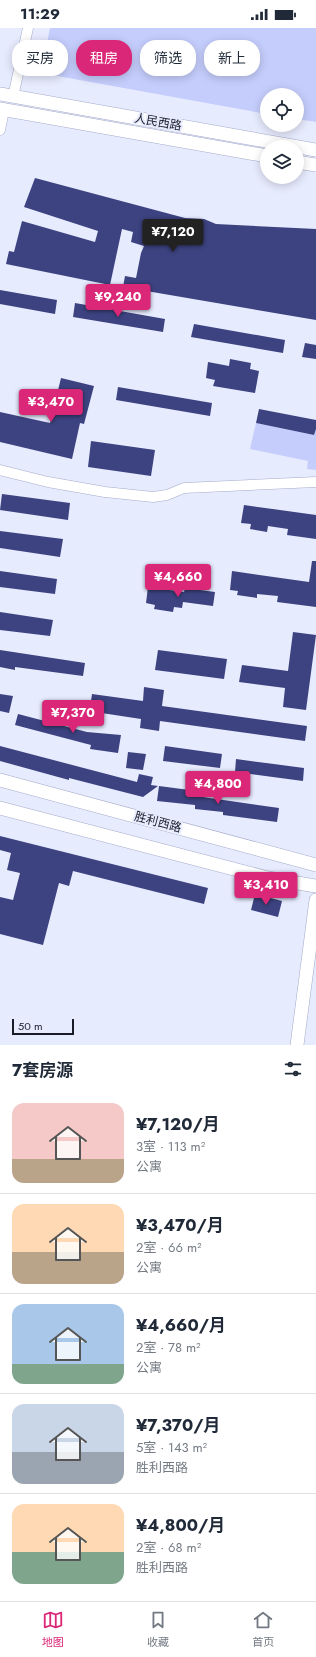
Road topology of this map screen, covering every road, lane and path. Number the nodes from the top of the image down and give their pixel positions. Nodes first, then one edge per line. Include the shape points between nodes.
1 (28, 28) edge
2 (6, 96) edge
3 (2, 109) edge
4 (0, 130) edge
5 (316, 150) edge
6 (260, 155) edge
7 (304, 163) edge
8 (316, 165) edge
9 (0, 470) edge
10 (316, 482) edge
11 (0, 780) edge
12 (0, 808) edge
13 (316, 865) edge
14 (316, 886) edge
15 (316, 900) edge
16 (316, 970) edge
17 (298, 1045) edge
18 (306, 1045) edge

1 - 2 street
2 - 5 main road, 人民西路
3 - 4 street
3 - 6 main road, 人民西路
7 - 8 main road
9 - 10 street via 84,488 153,497 167,496 184,488
11 - 13 main road, 胜利西路
12 - 14 main road via 268,878
15 - 17 main road
16 - 18 main road

